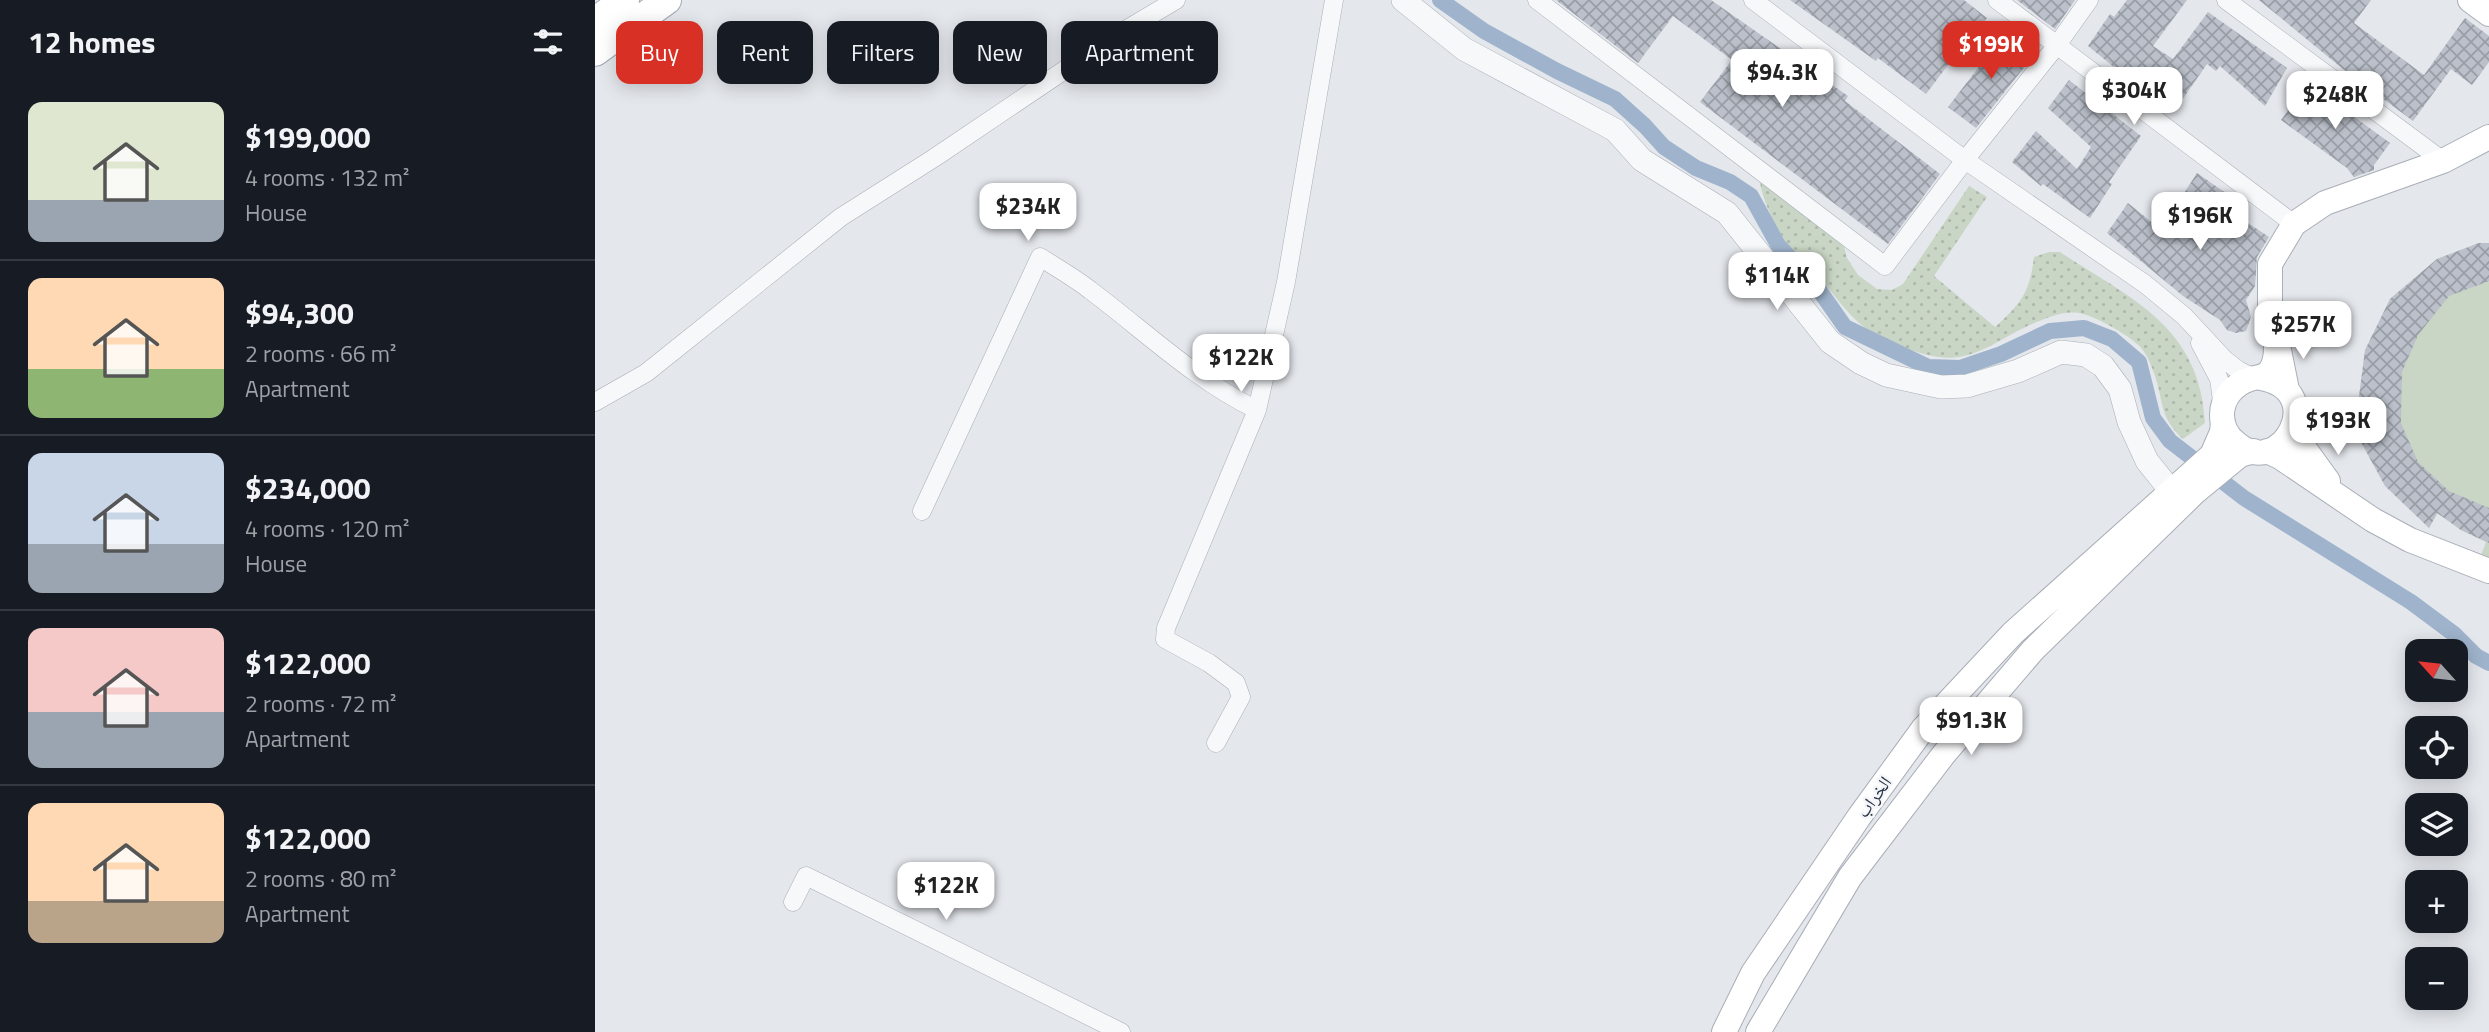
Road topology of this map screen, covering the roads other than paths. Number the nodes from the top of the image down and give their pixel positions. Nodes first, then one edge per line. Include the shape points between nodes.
1 (625, 0) edge
2 (667, 0) edge
3 (1176, 0) edge
4 (1334, 0) edge
5 (1403, 0) edge
6 (1537, 0) edge
7 (1753, 0) edge
8 (1997, 0) edge
9 (2089, 0) edge
10 (2227, 0) edge
11 (2470, 0) edge
12 (2489, 14) edge
13 (595, 22) edge
14 (2057, 45) junction
15 (595, 52) edge
16 (2489, 137) edge
17 (1965, 160) junction
18 (2443, 161) junction
19 (2294, 224) junction
20 (2184, 316) junction
21 (2276, 343) junction
22 (2258, 378) junction
23 (2287, 390) junction
24 (595, 402) edge
25 (1257, 410) junction
26 (2223, 416) junction
27 (2295, 425) junction
28 (2260, 451) junction
29 (2218, 461) junction
30 (2184, 487) junction
31 (2350, 505) junction
32 (922, 511) dead end
33 (2489, 571) edge
34 (1216, 743) dead end
35 (793, 902) dead end
36 (1121, 1032) edge
37 (1724, 1032) edge
38 (1758, 1032) edge

1 - 13 main road
2 - 15 main road
3 - 24 street via 841,217 646,373
4 - 25 street via 1286,282
5 - 30 street via 1464,49 1615,130 1642,160 1727,212 1830,342 1861,363 1886,375 1941,387 1967,386 2061,352 2086,355 2103,366 2120,389 2147,461
6 - 17 street via 1885,266
7 - 17 street
8 - 14 street
9 - 14 street
10 - 18 street
11 - 12 main road
14 - 17 street
14 - 19 street
16 - 18 main road
17 - 20 street
18 - 19 main road via 2325,203
19 - 21 main road via 2270,264
20 - 22 street via 2225,360
20 - 26 street via 2219,379
21 - 22 main road via 2272,369
21 - 23 main road
22 - 23 main road
22 - 26 main road via 2231,391
23 - 27 main road via 2295,406
25 - 32 street via 1184,366 1090,289 1040,257
25 - 34 street via 1166,628 1165,639 1236,683 1241,697
26 - 28 main road via 2234,442
26 - 29 main road
27 - 28 main road via 2286,440
27 - 31 main road via 2321,473
28 - 29 main road
28 - 31 main road via 2280,457
29 - 30 main road
30 - 37 main road, الخراب via 2013,633 1923,729 1753,973
30 - 38 main road via 1944,754 1850,877
31 - 33 main road via 2410,540
35 - 36 street via 806,876

